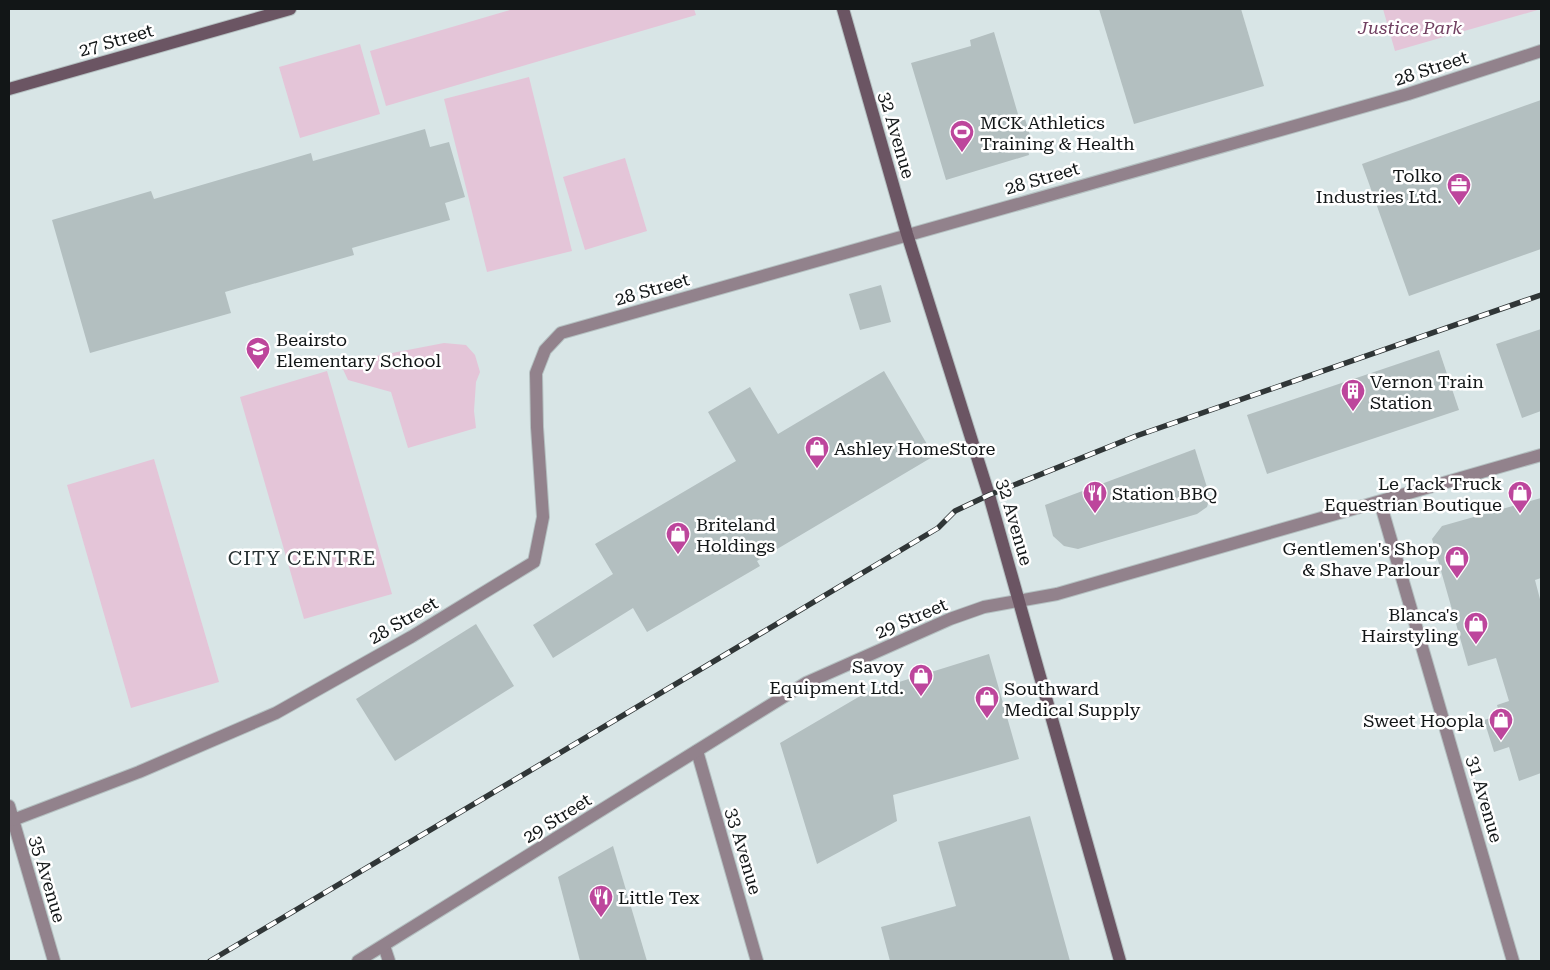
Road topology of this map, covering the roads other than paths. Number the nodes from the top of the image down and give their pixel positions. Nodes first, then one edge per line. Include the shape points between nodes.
1 (290, 9) edge
2 (843, 9) edge
3 (1541, 51) edge
4 (9, 89) edge
5 (907, 234) junction
6 (1541, 455) edge
7 (1380, 502) junction
8 (1019, 600) junction
9 (697, 751) junction
10 (9, 806) edge
11 (13, 820) junction
12 (384, 946) junction
13 (54, 961) edge
14 (358, 961) edge
15 (389, 961) edge
16 (757, 961) edge
17 (1120, 961) edge
18 (1513, 961) edge

1 - 4 street, 27 Street
2 - 5 street, 32 Avenue
3 - 5 street, 28 Street via 1408,94
5 - 8 street, 32 Avenue
5 - 11 street, 28 Street via 561,333 545,350 536,372 536,427 543,517 534,562 411,637 276,713 139,772
6 - 7 street, 29 Street
7 - 8 street, 29 Street via 1057,594
7 - 18 street, 31 Avenue
8 - 9 street, 29 Street via 984,607 950,619 806,683
8 - 17 street, 32 Avenue
9 - 12 street, 29 Street
9 - 16 street, 33 Avenue
10 - 11 street, 35 Avenue
11 - 13 street, 35 Avenue
12 - 14 street, 29 Street
12 - 15 street

